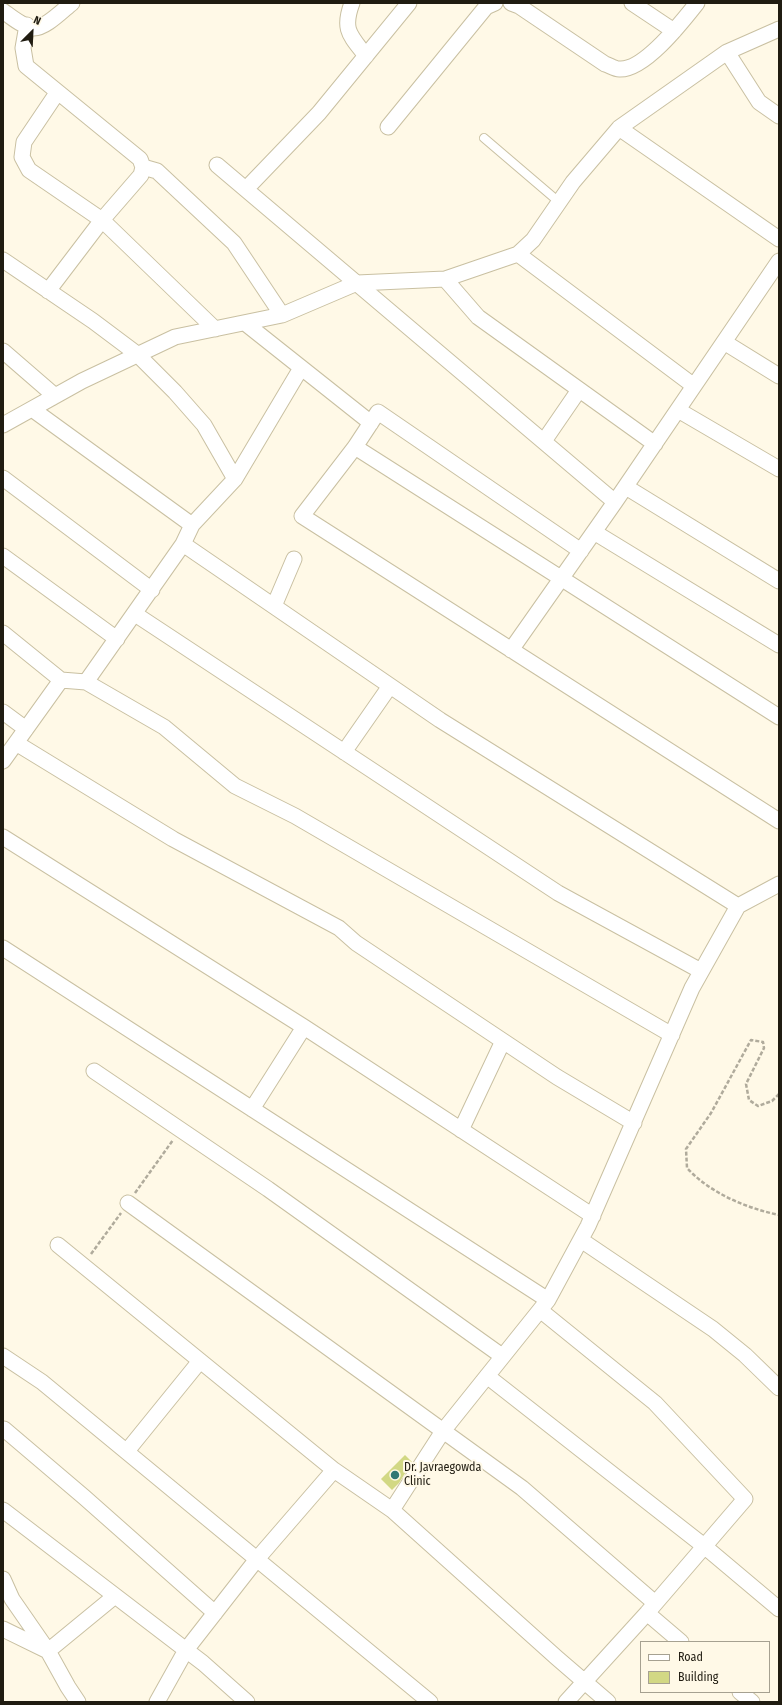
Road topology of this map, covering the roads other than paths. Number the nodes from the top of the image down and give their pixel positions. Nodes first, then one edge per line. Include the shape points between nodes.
1 (72, 3) edge
2 (352, 3) edge
3 (409, 3) edge
4 (495, 3) edge
5 (511, 3) edge
6 (632, 3) edge
7 (697, 3) edge
8 (3, 11) edge
9 (27, 25) junction
10 (779, 29) edge
11 (674, 31) junction
12 (726, 52) junction
13 (366, 56) junction
14 (57, 93) junction
15 (779, 116) edge
16 (388, 127) dead end
17 (619, 128) junction
18 (484, 138) dead end
19 (217, 165) dead end
20 (143, 166) junction
21 (246, 189) junction
22 (559, 202) junction
23 (102, 220) junction
24 (779, 239) edge
25 (518, 254) junction
26 (3, 260) edge
27 (779, 263) edge
28 (445, 279) junction
29 (357, 283) junction
30 (48, 290) junction
31 (282, 316) junction
32 (245, 323) junction
33 (215, 329) junction
34 (724, 342) junction
35 (3, 351) edge
36 (137, 354) junction
37 (302, 368) junction
38 (779, 376) edge
39 (694, 386) junction
40 (579, 390) junction
41 (55, 396) junction
42 (32, 409) junction
43 (678, 410) junction
44 (371, 423) junction
45 (3, 425) edge
46 (544, 441) junction
47 (655, 444) junction
48 (355, 447) junction
49 (779, 469) edge
50 (3, 478) edge
51 (235, 479) junction
52 (626, 487) junction
53 (615, 502) junction
54 (192, 525) junction
55 (594, 532) junction
56 (183, 544) junction
57 (581, 551) junction
58 (3, 556) edge
59 (294, 559) dead end
60 (562, 579) junction
61 (779, 581) edge
62 (152, 590) junction
63 (274, 606) junction
64 (135, 614) junction
65 (3, 633) edge
66 (117, 639) junction
67 (779, 645) edge
68 (512, 650) junction
69 (61, 680) junction
70 (86, 682) junction
71 (390, 686) junction
72 (3, 712) edge
73 (779, 717) edge
74 (26, 729) junction
75 (16, 743) junction
76 (344, 752) junction
77 (3, 761) edge
78 (779, 821) edge
79 (3, 837) edge
80 (776, 890) edge
81 (738, 906) junction
82 (3, 948) edge
83 (701, 971) junction
84 (304, 1027) junction
85 (672, 1035) junction
86 (503, 1041) junction
87 (94, 1071) dead end
88 (252, 1109) junction
89 (634, 1123) junction
90 (461, 1130) junction
91 (128, 1203) dead end
92 (593, 1216) junction
93 (581, 1240) junction
94 (58, 1245) dead end
95 (544, 1305) junction
96 (3, 1356) edge
97 (502, 1356) junction
98 (200, 1361) junction
99 (487, 1376) junction
100 (779, 1388) edge
101 (4, 1429) dead end
102 (443, 1431) junction
103 (127, 1452) junction
104 (334, 1470) junction
105 (3, 1510) edge
106 (392, 1510) junction
107 (704, 1546) junction
108 (257, 1559) junction
109 (3, 1579) edge
110 (115, 1596) junction
111 (651, 1608) junction
112 (779, 1609) edge
113 (215, 1612) junction
114 (3, 1629) edge
115 (680, 1641) edge
116 (48, 1650) junction
117 (186, 1650) junction
118 (584, 1681) junction
119 (741, 1693) edge
120 (78, 1702) edge
121 (157, 1702) edge
122 (247, 1702) edge
123 (430, 1702) edge
124 (566, 1702) edge
125 (608, 1702) edge
126 (752, 1702) edge

1 - 9 street via 46,24 33,28
2 - 13 street via 348,12 347,31
3 - 13 street
4 - 16 street via 486,7
5 - 11 street via 618,70 640,63
6 - 11 street
7 - 11 street
8 - 9 street
9 - 14 street via 24,48 26,66
10 - 12 street
12 - 15 street via 759,102
12 - 17 street
13 - 21 street via 319,113
14 - 20 street via 140,159
14 - 23 street via 24,142 22,157 29,170
17 - 22 street via 572,182
17 - 24 street
18 - 22 lane
19 - 21 street
20 - 23 street via 141,175
20 - 31 street via 157,171 234,243
21 - 29 street
22 - 25 street via 533,240
23 - 30 street
23 - 33 street
25 - 28 street
25 - 39 street
26 - 30 street
27 - 34 street
28 - 29 street
28 - 40 street via 478,317
29 - 31 street
29 - 46 street
30 - 36 street
31 - 32 street
32 - 33 street
32 - 37 street
33 - 36 street via 175,337
34 - 38 street
34 - 39 street
35 - 41 street
36 - 41 street
36 - 51 street via 204,425
37 - 44 street
37 - 51 street
39 - 43 street
40 - 46 street
40 - 47 street
41 - 42 street
42 - 45 street
42 - 54 street
43 - 47 street
43 - 49 street
44 - 48 street
44 - 57 street via 378,412
46 - 53 street
47 - 52 street
48 - 60 street
48 - 68 street via 302,516
50 - 62 street
51 - 54 street
52 - 53 street
52 - 61 street
53 - 55 street
54 - 56 street
55 - 57 street
55 - 67 street
56 - 62 street
56 - 63 street
57 - 60 street
58 - 66 street
59 - 63 street
60 - 68 street
60 - 73 street
62 - 64 street
63 - 71 street
64 - 66 street
64 - 76 street
65 - 69 street
66 - 70 street
68 - 78 street
69 - 70 street
69 - 74 street
70 - 85 street via 164,727 235,786 295,816
71 - 76 street
71 - 81 street via 440,720
72 - 74 street
74 - 75 street
75 - 77 street
75 - 86 street via 173,839 339,928 356,943
76 - 83 street via 558,893
79 - 84 street
80 - 81 street
81 - 83 street
82 - 88 street
83 - 85 street
84 - 88 street
84 - 90 street
85 - 89 street
86 - 89 street via 556,1077
86 - 90 street
87 - 97 street via 268,1189
88 - 95 street
89 - 92 street
90 - 92 street
91 - 102 street
92 - 93 street
93 - 95 street
93 - 100 street via 713,1329
94 - 98 street
95 - 97 street
95 - 107 street via 655,1403 744,1499
96 - 103 street via 42,1382
97 - 99 street
98 - 103 street
98 - 104 street
99 - 102 street
99 - 107 street
101 - 113 street
102 - 106 street
102 - 111 street via 522,1488
103 - 108 street
104 - 106 street
104 - 108 street
105 - 110 street
106 - 118 street
107 - 111 street
107 - 112 street
108 - 113 street
108 - 123 street
109 - 116 street via 12,1600
110 - 116 street
110 - 117 street
111 - 115 street
111 - 118 street
113 - 117 street
114 - 116 street
116 - 120 street
117 - 121 street
117 - 122 street
118 - 124 street
118 - 125 street
119 - 126 street

